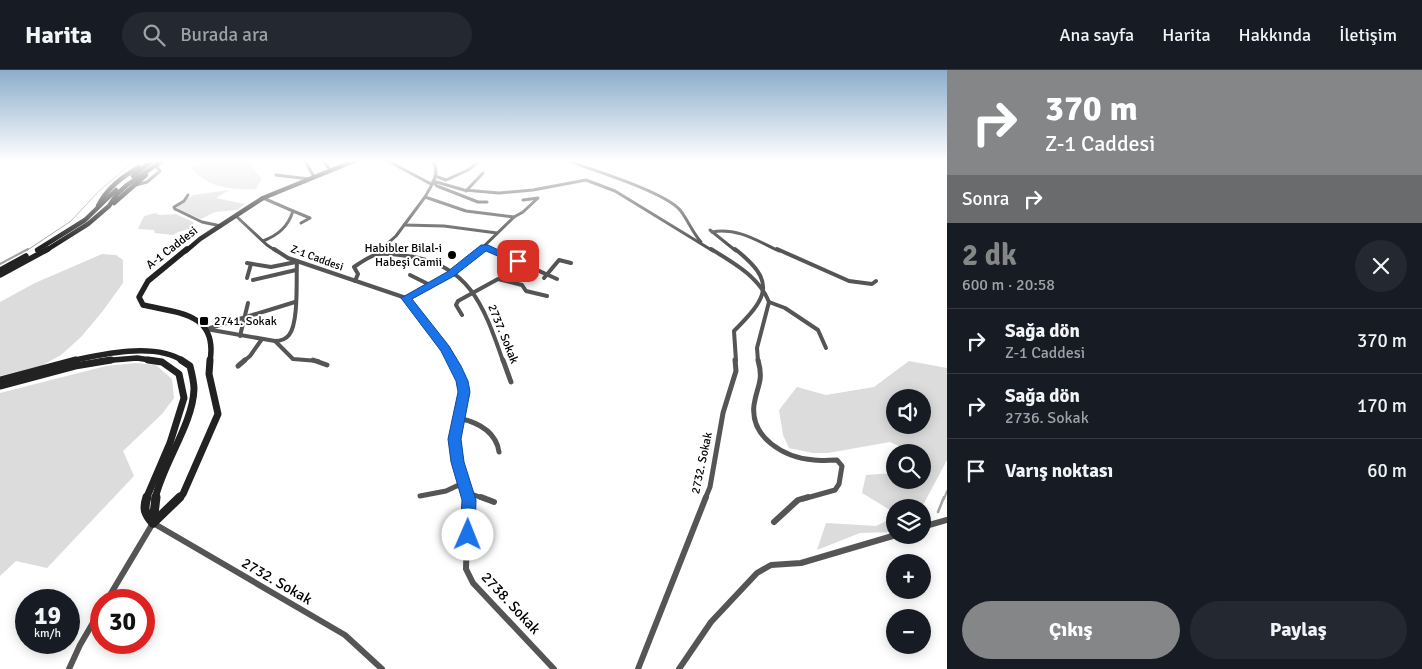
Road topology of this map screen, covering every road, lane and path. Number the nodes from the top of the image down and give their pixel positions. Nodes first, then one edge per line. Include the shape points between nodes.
1 (118, 189) edge
2 (123, 189) edge
3 (131, 189) edge
4 (285, 189) edge
5 (429, 189) edge
6 (445, 189) edge
7 (457, 189) edge
8 (539, 189) edge
9 (608, 189) edge
10 (642, 189) edge
11 (466, 191) joint
12 (188, 195) dead end
13 (425, 196) junction
14 (263, 198) junction
15 (523, 200) dead end
16 (487, 202) dead end
17 (109, 206) junction
18 (293, 211) junction
19 (236, 216) junction
20 (514, 217) junction
21 (301, 223) dead end
22 (404, 225) junction
23 (221, 226) junction
24 (497, 233) junction
25 (263, 241) junction
26 (704, 245) junction
27 (484, 247) junction
28 (376, 253) junction
29 (296, 261) junction
30 (571, 263) dead end
31 (0, 270) edge
32 (296, 270) junction
33 (455, 272) junction
34 (548, 274) junction
35 (0, 275) edge
36 (410, 275) dead end
37 (247, 278) dead end
38 (544, 278) dead end
39 (557, 278) dead end
40 (253, 280) dead end
41 (355, 281) junction
42 (876, 281) dead end
43 (430, 285) junction
44 (474, 292) junction
45 (764, 293) junction
46 (547, 296) dead end
47 (406, 298) junction
48 (295, 302) junction
49 (769, 302) junction
50 (248, 303) dead end
51 (462, 315) dead end
52 (245, 317) junction
53 (206, 329) junction
54 (240, 336) junction
55 (262, 339) junction
56 (276, 341) junction
57 (826, 348) dead end
58 (327, 365) dead end
59 (238, 366) dead end
60 (0, 380) edge
61 (511, 382) dead end
62 (0, 386) edge
63 (458, 418) junction
64 (499, 452) dead end
65 (463, 483) junction
66 (466, 492) junction
67 (420, 496) dead end
68 (494, 502) dead end
69 (947, 520) edge
70 (774, 522) dead end
71 (153, 523) junction
72 (931, 524) edge
73 (886, 538) edge
74 (114, 589) edge
75 (90, 627) edge
76 (69, 669) edge
77 (382, 669) edge
78 (554, 669) edge
79 (638, 669) edge
80 (679, 669) edge

1 - 31 main road via 67,232
2 - 17 main road
3 - 17 main road
4 - 14 main road, A-1 Caddesi
5 - 13 street
6 - 16 street via 478,202
7 - 11 street
8 - 11 street via 499,193
9 - 26 street
10 - 26 street via 666,198 680,210
12 - 23 street via 175,209 199,221
13 - 20 street via 466,211
13 - 22 street
14 - 18 street
14 - 19 main road, A-1 Caddesi
15 - 20 street via 538,198
17 - 35 main road via 71,235
18 - 21 street via 310,218
18 - 25 street via 288,225 276,236
19 - 23 main road, A-1 Caddesi
19 - 25 street, Z-1 Caddesi
20 - 24 street
22 - 24 street
22 - 28 street
23 - 53 main road, A-1 Caddesi via 148,281 139,297 144,304 191,316
24 - 27 street
25 - 29 street, Z-1 Caddesi
26 - 45 street via 747,273
27 - 33 street
27 - 34 street
28 - 33 street via 428,259
28 - 41 street via 354,267 358,274
29 - 32 street
29 - 37 street via 271,267 249,264
29 - 41 street, Z-1 Caddesi
30 - 34 street via 559,260
32 - 40 street
32 - 48 street
33 - 43 street
33 - 44 street, 2737. Sokak
34 - 38 street
34 - 39 street
36 - 43 street
41 - 47 street, Z-1 Caddesi
42 - 45 street via 872,284 849,281 743,234 728,230 711,231 757,269 763,280
43 - 47 street
44 - 46 street via 498,280 522,285 526,291
44 - 51 street via 456,303
44 - 61 street, 2737. Sokak
45 - 49 street
45 - 79 street, 2732. Sokak via 734,331 736,371 724,413 710,487
47 - 63 street, 2738. Sokak via 456,366 464,392
48 - 52 street
48 - 56 street via 291,333 287,339
49 - 57 street via 785,308 818,330
49 - 70 street via 757,348 762,374 754,407 757,428 767,441 789,454 841,462 835,490 798,500
50 - 52 street
52 - 53 street
52 - 54 street
53 - 54 street
53 - 71 main road via 211,346 209,368 218,414 183,494
54 - 55 street
55 - 56 street
55 - 59 street
56 - 58 street via 290,358 316,360
60 - 71 main road via 115,352 136,350 163,351 188,363 194,388 180,435 156,493
62 - 71 main road via 126,357 160,361 178,372 184,382 185,396 144,506
63 - 64 street via 477,424 496,438
63 - 65 street, 2738. Sokak via 454,439
65 - 66 street, 2738. Sokak
65 - 67 street via 446,491
66 - 68 street
66 - 78 street, 2738. Sokak via 469,500 466,569 488,601
69 - 72 street
71 - 74 street
71 - 77 street, 2732. Sokak via 345,635
73 - 80 street via 801,564 771,565 756,573 711,622
75 - 76 street

